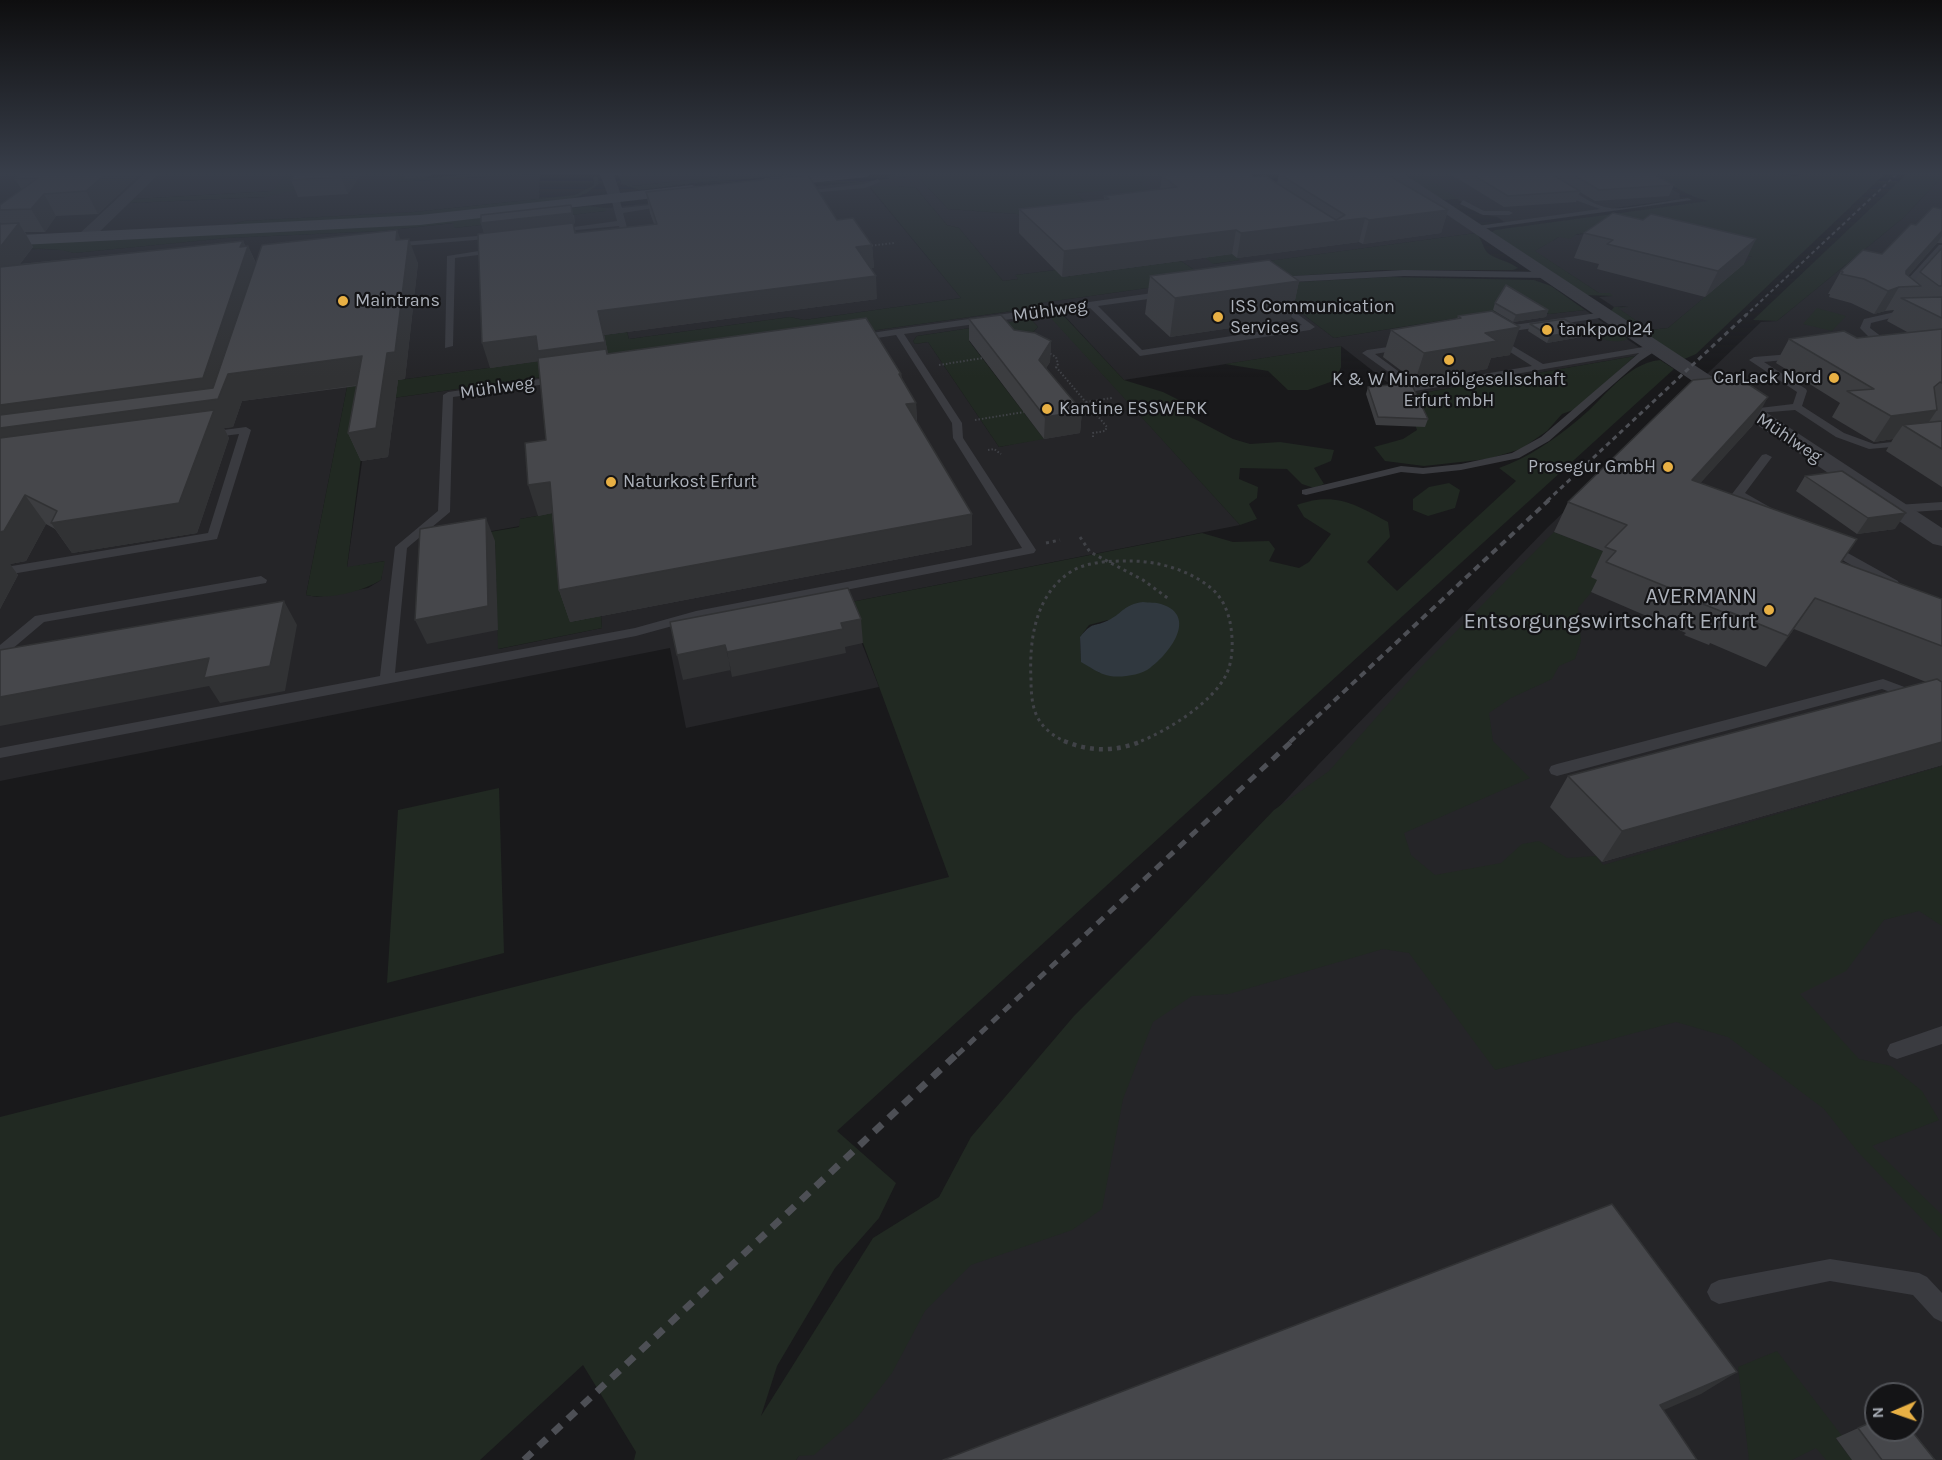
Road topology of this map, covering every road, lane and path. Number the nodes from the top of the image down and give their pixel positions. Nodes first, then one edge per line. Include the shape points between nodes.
1 (18, 240) edge
2 (450, 240) edge
3 (1495, 240) edge
4 (0, 241) edge
5 (894, 243) dead end
6 (387, 246) edge
7 (864, 247) edge
8 (1942, 247) edge
9 (509, 249) edge
10 (1546, 275) junction
11 (1263, 281) edge
12 (1183, 292) edge
13 (1270, 296) edge
14 (1092, 305) junction
15 (1922, 314) junction
16 (1604, 315) junction
17 (1942, 315) edge
18 (1942, 324) edge
19 (898, 332) junction
20 (851, 339) edge
21 (1414, 345) edge
22 (448, 346) dead end
23 (1655, 348) junction
24 (1895, 350) edge
25 (1043, 351) edge
26 (1791, 357) dead end
27 (982, 358) edge
28 (1540, 366) junction
29 (921, 368) junction
30 (566, 378) edge
31 (1112, 398) dead end
32 (1085, 402) junction
33 (1797, 407) junction
34 (1024, 412) edge
35 (1751, 412) junction
36 (957, 423) junction
37 (199, 436) edge
38 (1093, 438) dead end
39 (1917, 442) edge
40 (1766, 457) dead end
41 (1306, 492) dead end
42 (1942, 506) edge
43 (1897, 509) junction
44 (1779, 518) edge
45 (1080, 537) dead end
46 (1942, 539) edge
47 (1820, 542) edge
48 (1106, 561) junction
49 (0, 572) edge
50 (261, 580) dead end
51 (1901, 589) edge
52 (1169, 599) dead end
53 (0, 652) edge
54 (387, 680) junction
55 (1942, 706) edge
56 (0, 753) edge
57 (1557, 770) dead end
58 (1942, 1035) edge
59 (1897, 1050) dead end
60 (1719, 1292) dead end
61 (1942, 1310) edge

1 - 4 street
2 - 6 lane
3 - 10 street, Mühlweg
5 - 7 path
8 - 15 lane via 1898,295
9 - 22 lane via 451,256
10 - 11 lane via 1353,274
10 - 16 street, Mühlweg
12 - 14 lane, Mühlweg
13 - 14 lane via 1310,327 1140,352
14 - 19 lane, Mühlweg
15 - 17 lane
15 - 18 lane
15 - 24 lane via 1878,316 1867,321 1865,328
16 - 23 street, Mühlweg
16 - 28 lane via 1485,333
19 - 20 lane, Mühlweg
19 - 29 lane
21 - 28 lane via 1367,353 1415,388
23 - 28 lane
23 - 35 street, Mühlweg
23 - 41 lane via 1545,439 1515,456 1461,467 1401,469
25 - 32 path via 1056,357 1056,368
26 - 33 lane via 1754,360 1802,391
27 - 29 path
29 - 36 lane
30 - 54 lane, Mühlweg via 448,394 444,512 401,547
31 - 32 path
32 - 38 path via 1107,427 1093,433
33 - 35 lane
33 - 39 lane via 1840,435 1873,447
34 - 36 path
35 - 43 street, Mühlweg
36 - 54 lane via 958,438 1030,550
37 - 49 lane via 246,430 213,537
40 - 44 lane via 1738,494
42 - 43 lane
43 - 46 street, Mühlweg
45 - 48 path via 1090,552
47 - 51 lane
48 - 48 path via 1148,561 1184,571 1212,588 1228,610 1233,640 1227,673 1208,698 1171,727 1135,746 1100,751 1070,745 1047,732 1034,714 1032,633 1052,589 1073,570
48 - 52 path
50 - 53 lane via 40,619
54 - 56 lane
55 - 57 lane via 1883,684
58 - 59 lane
60 - 61 lane via 1830,1270 1919,1285

